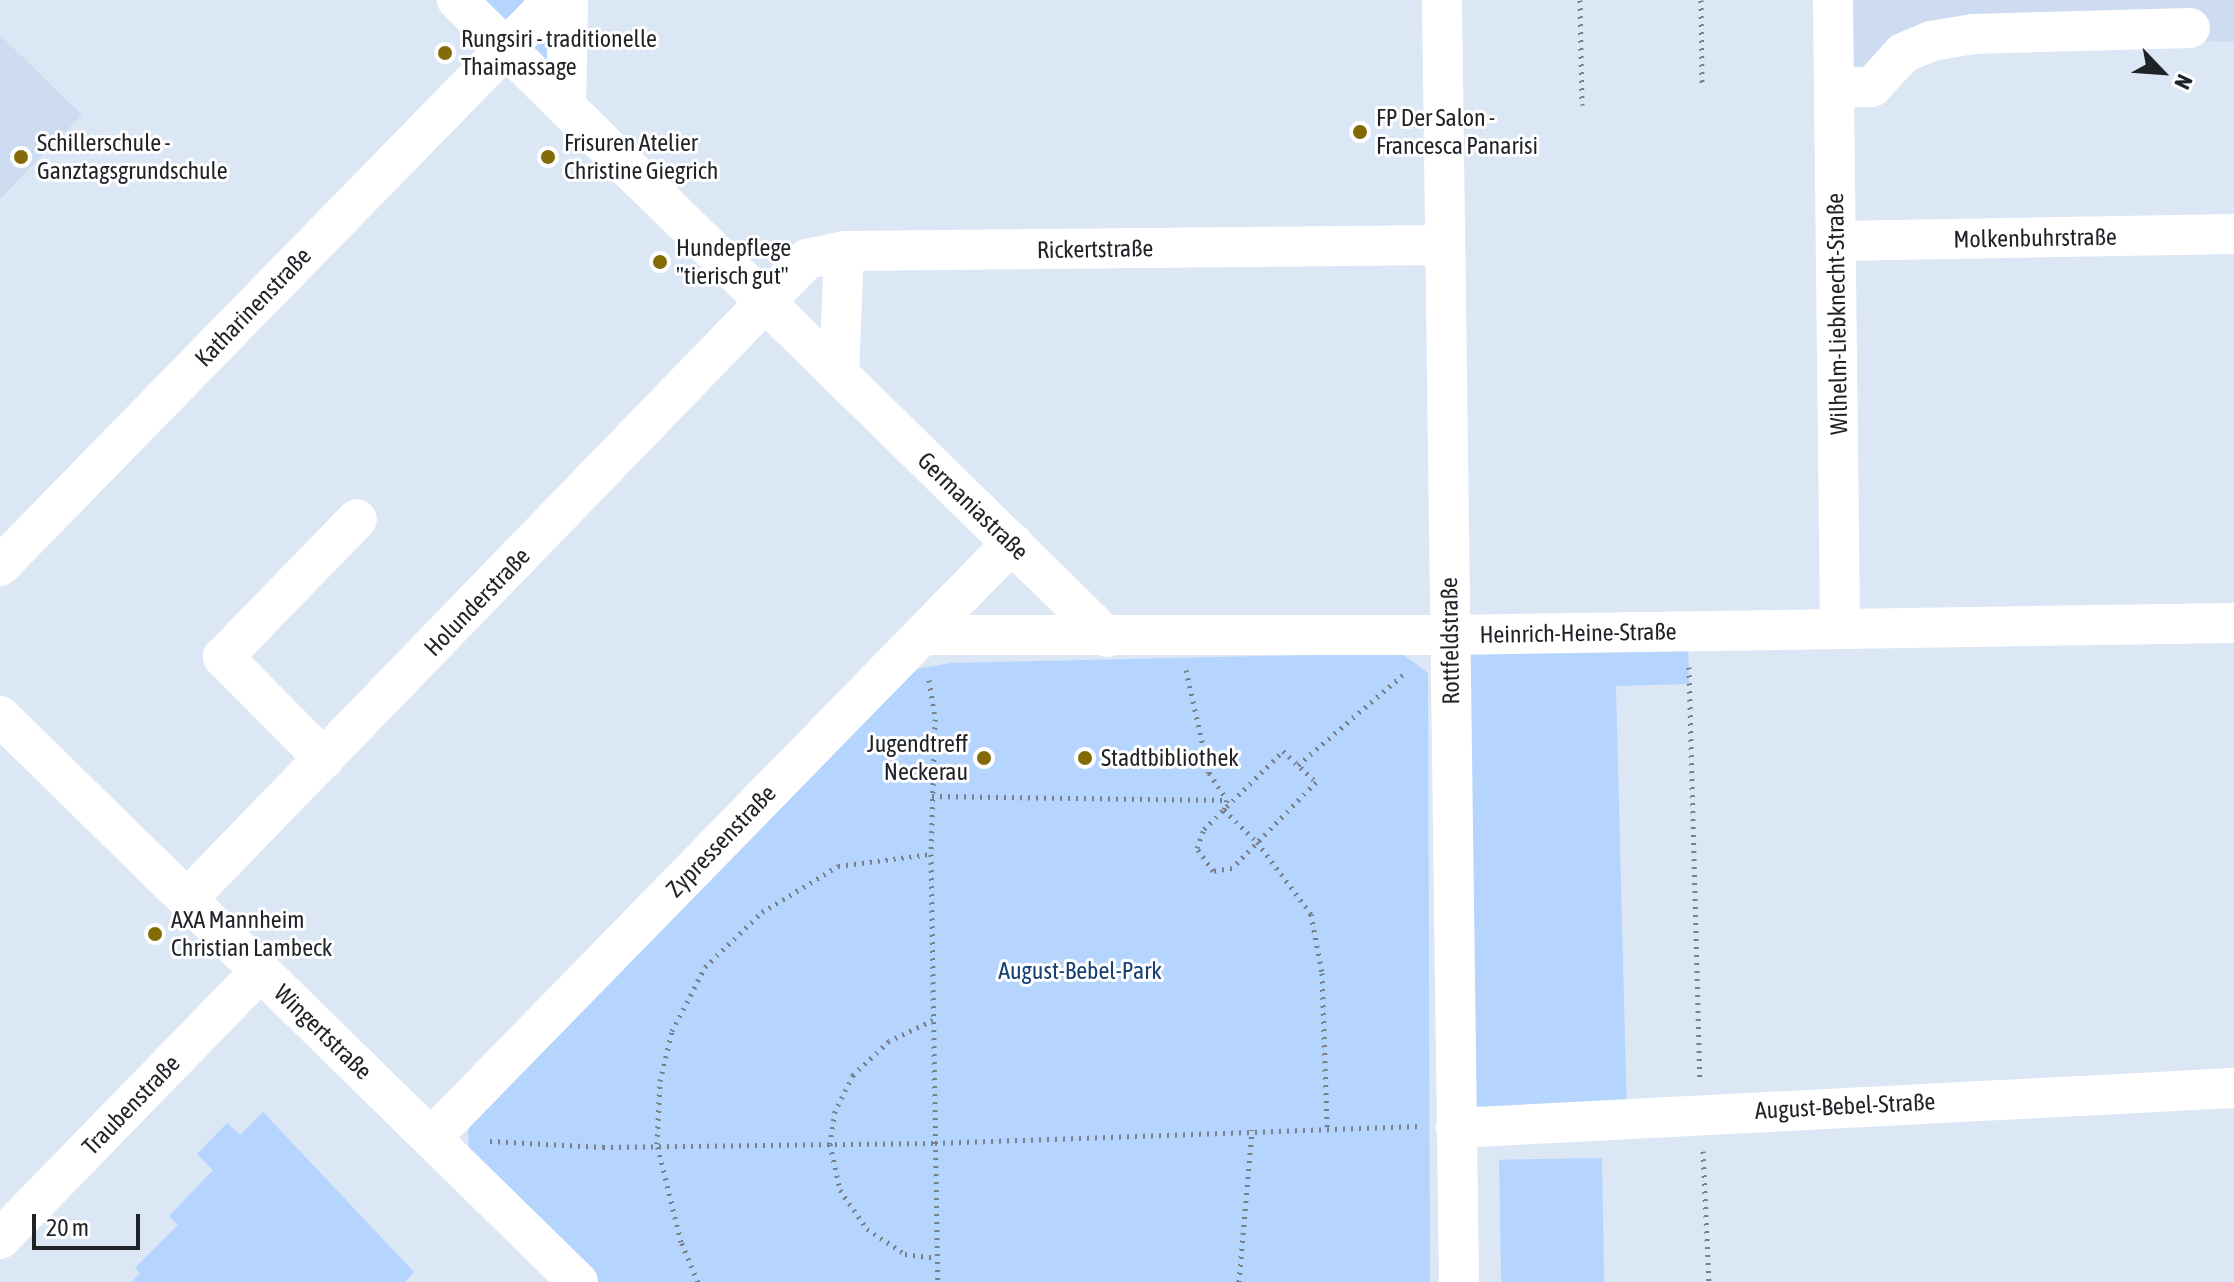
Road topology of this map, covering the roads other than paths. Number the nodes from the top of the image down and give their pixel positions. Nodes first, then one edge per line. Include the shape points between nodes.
1 (457, 0) edge
2 (553, 0) edge
3 (568, 0) edge
4 (1442, 0) edge
5 (1833, 0) edge
6 (2190, 28) dead end
7 (506, 48) junction
8 (1834, 88) junction
9 (566, 107) junction
10 (2234, 234) edge
11 (1836, 241) junction
12 (1445, 245) junction
13 (844, 251) junction
14 (767, 304) junction
15 (839, 375) junction
16 (357, 519) dead end
17 (1012, 543) junction
18 (0, 566) edge
19 (2234, 623) edge
20 (1840, 629) junction
21 (923, 635) junction
22 (1450, 635) junction
23 (1107, 637) junction
24 (0, 716) edge
25 (324, 759) junction
26 (187, 899) junction
27 (261, 971) junction
28 (2234, 1088) edge
29 (1456, 1128) junction
30 (431, 1138) junction
31 (0, 1239) edge
32 (578, 1282) edge
33 (1459, 1282) edge

1 - 7 street, Germaniastraße
2 - 7 street, Katharinenstraße
3 - 9 street
4 - 12 street, Rottfeldstraße
5 - 8 street, Wilhelm-Liebknecht-Straße
6 - 8 street via 1945,38 1903,53 1872,87
7 - 9 street, Germaniastraße
7 - 18 street, Katharinenstraße
8 - 11 street, Wilhelm-Liebknecht-Straße
9 - 14 street, Germaniastraße
10 - 11 street, Molkenbuhrstraße
11 - 20 street, Wilhelm-Liebknecht-Straße
12 - 13 street, Rickertstraße
12 - 22 street, Rottfeldstraße
13 - 14 street, Rickertstraße via 807,259
13 - 15 street
14 - 15 street, Germaniastraße
14 - 25 street, Holunderstraße
15 - 17 street, Germaniastraße
16 - 25 street via 223,657
17 - 21 street, Zypressenstraße
17 - 23 street, Germaniastraße
19 - 20 street, Heinrich-Heine-Straße
20 - 22 street, Heinrich-Heine-Straße
21 - 23 street, Heinrich-Heine-Straße
21 - 30 street, Zypressenstraße
22 - 23 street, Heinrich-Heine-Straße
22 - 29 street, Rottfeldstraße
24 - 26 street, Wingertstraße
25 - 26 street, Holunderstraße
26 - 27 street, Wingertstraße
27 - 30 street, Wingertstraße
27 - 31 street, Traubenstraße
28 - 29 street, August-Bebel-Straße
29 - 33 street, Rottfeldstraße
30 - 32 street, Wingertstraße

